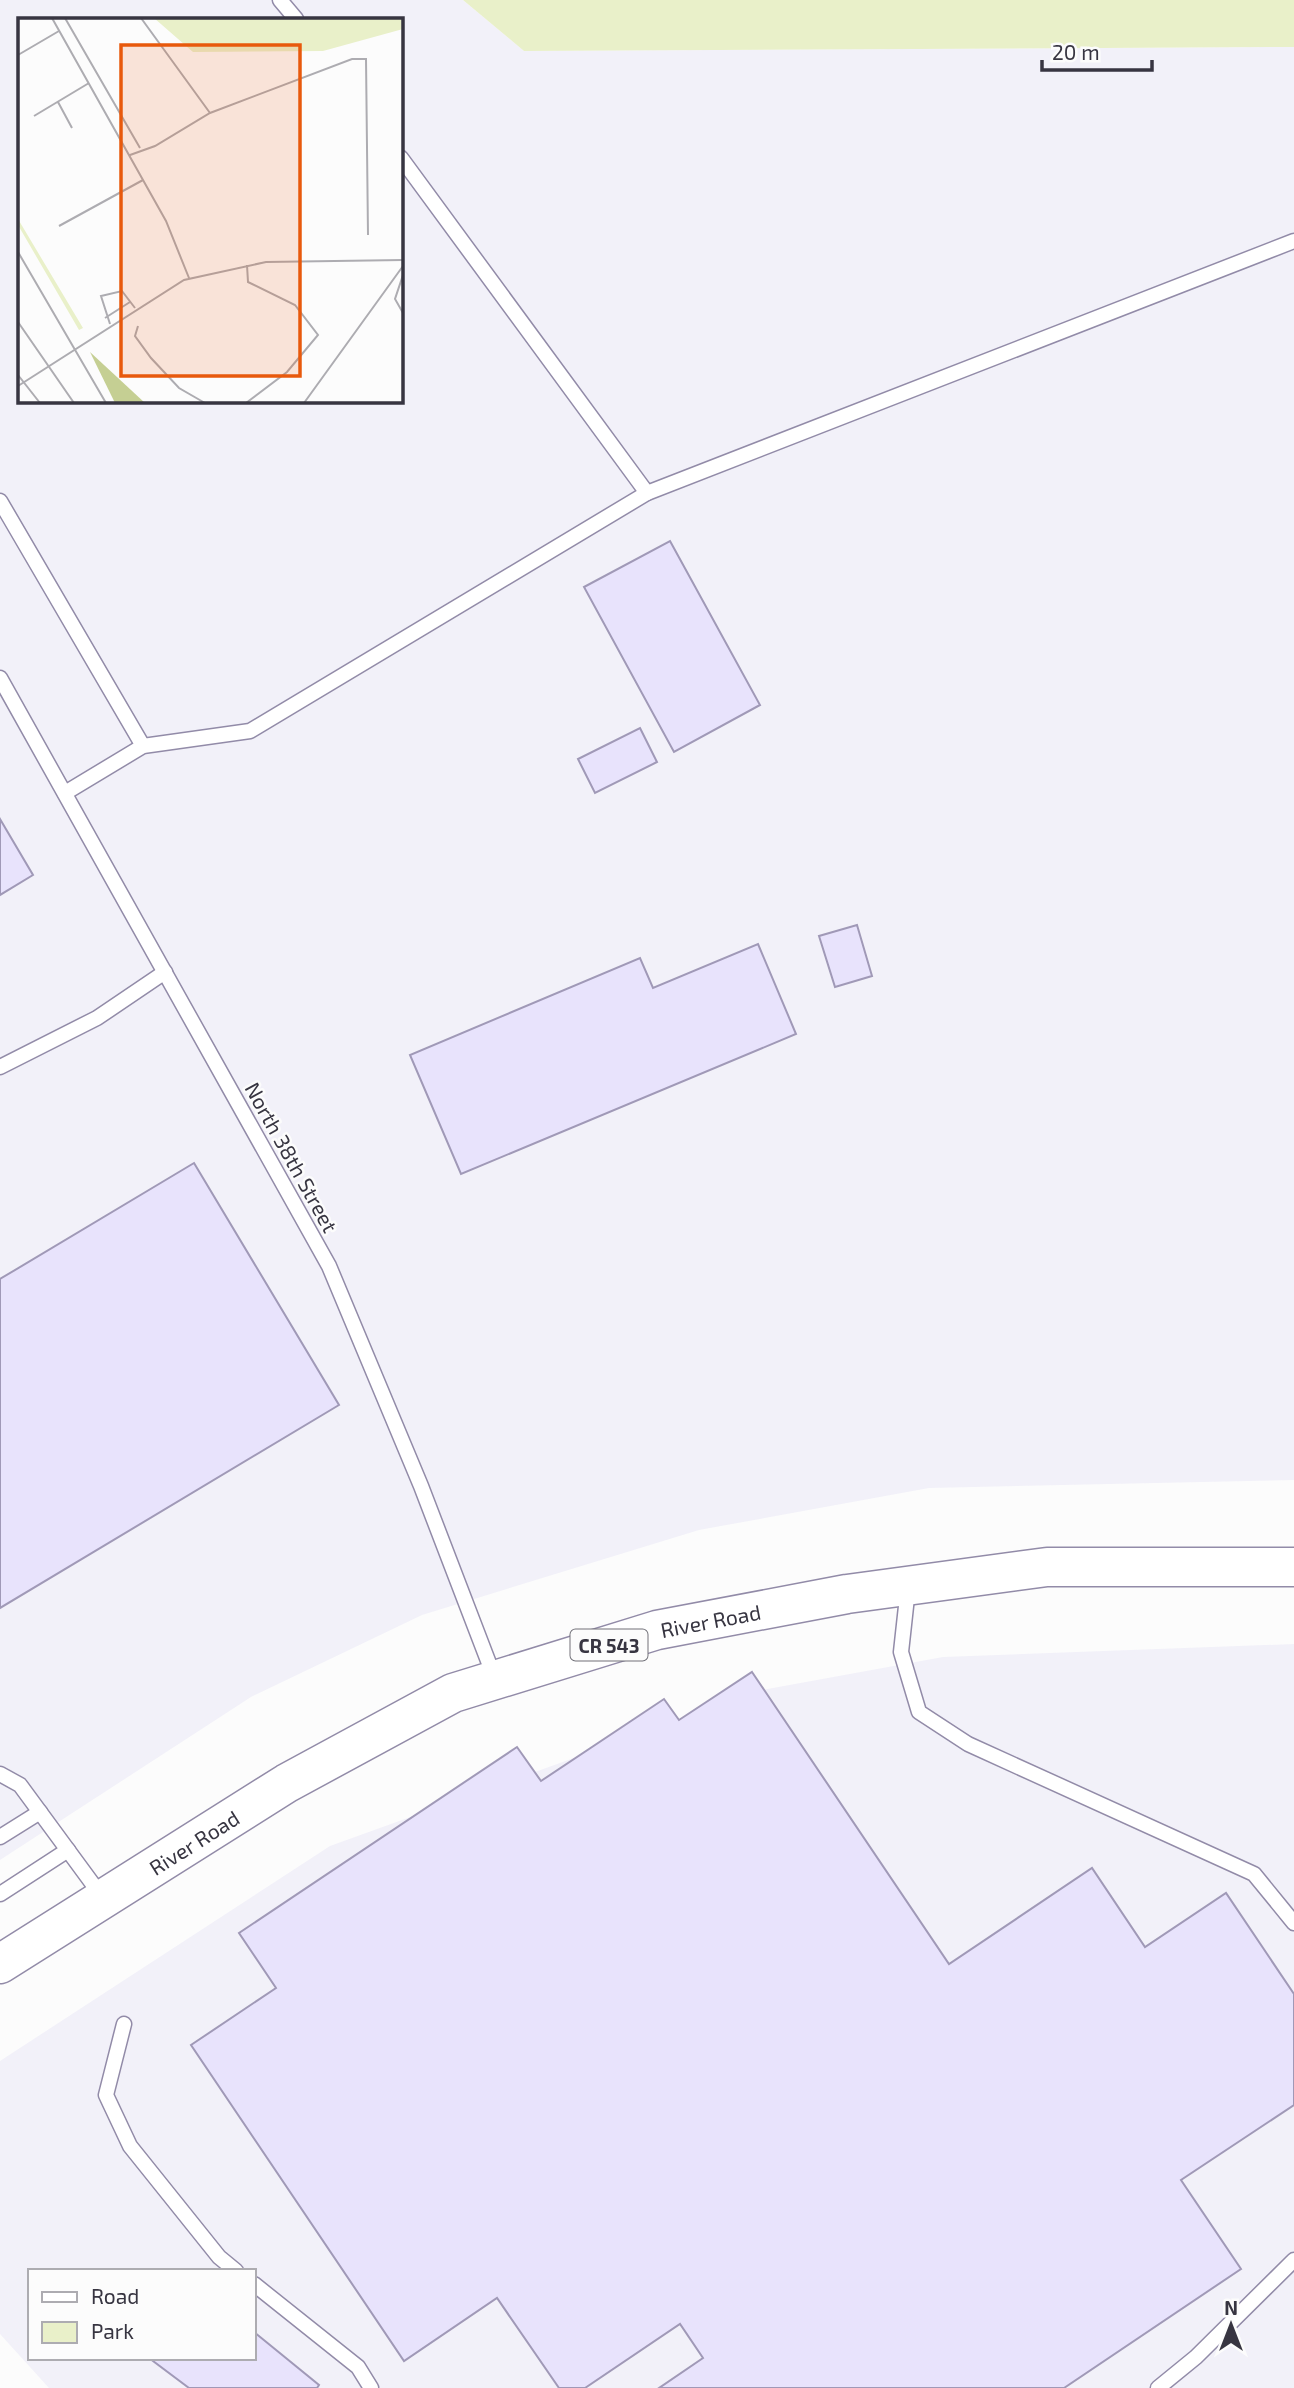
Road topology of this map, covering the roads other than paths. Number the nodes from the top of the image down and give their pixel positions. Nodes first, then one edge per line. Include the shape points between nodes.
1 (280, 0) edge
2 (295, 18) edge
3 (402, 159) edge
4 (1294, 241) edge
5 (647, 493) junction
6 (0, 501) edge
7 (0, 678) edge
8 (143, 746) junction
9 (65, 793) junction
10 (164, 972) junction
11 (0, 1067) edge
12 (1294, 1567) edge
13 (908, 1586) junction
14 (495, 1681) junction
15 (0, 1774) edge
16 (40, 1812) junction
17 (0, 1837) edge
18 (68, 1850) junction
19 (0, 1894) edge
20 (103, 1899) junction
21 (1294, 1923) edge
22 (0, 1964) edge
23 (124, 2025) dead end
24 (1294, 2260) edge
25 (234, 2269) edge
26 (256, 2286) edge
27 (371, 2388) edge
28 (1158, 2388) edge

1 - 2 lane
3 - 5 lane
4 - 5 lane
5 - 8 lane via 250,731
6 - 8 lane
7 - 9 lane, North 38th Street
8 - 9 lane
9 - 10 lane, North 38th Street
10 - 11 lane via 97,1018
10 - 14 lane, North 38th Street via 329,1266 421,1486
12 - 13 main road, River Road / CR 543 via 1047,1567
13 - 14 main road, River Road / CR 543 via 657,1630
13 - 21 lane via 901,1651 919,1712 968,1744 1254,1874
14 - 20 main road, River Road / CR 543 via 453,1693 287,1783
15 - 16 lane via 20,1785
16 - 17 lane
16 - 18 lane
18 - 19 lane
18 - 20 lane
20 - 22 main road, River Road / CR 543
23 - 25 lane via 106,2095 130,2146
24 - 28 lane
26 - 27 lane via 358,2367

